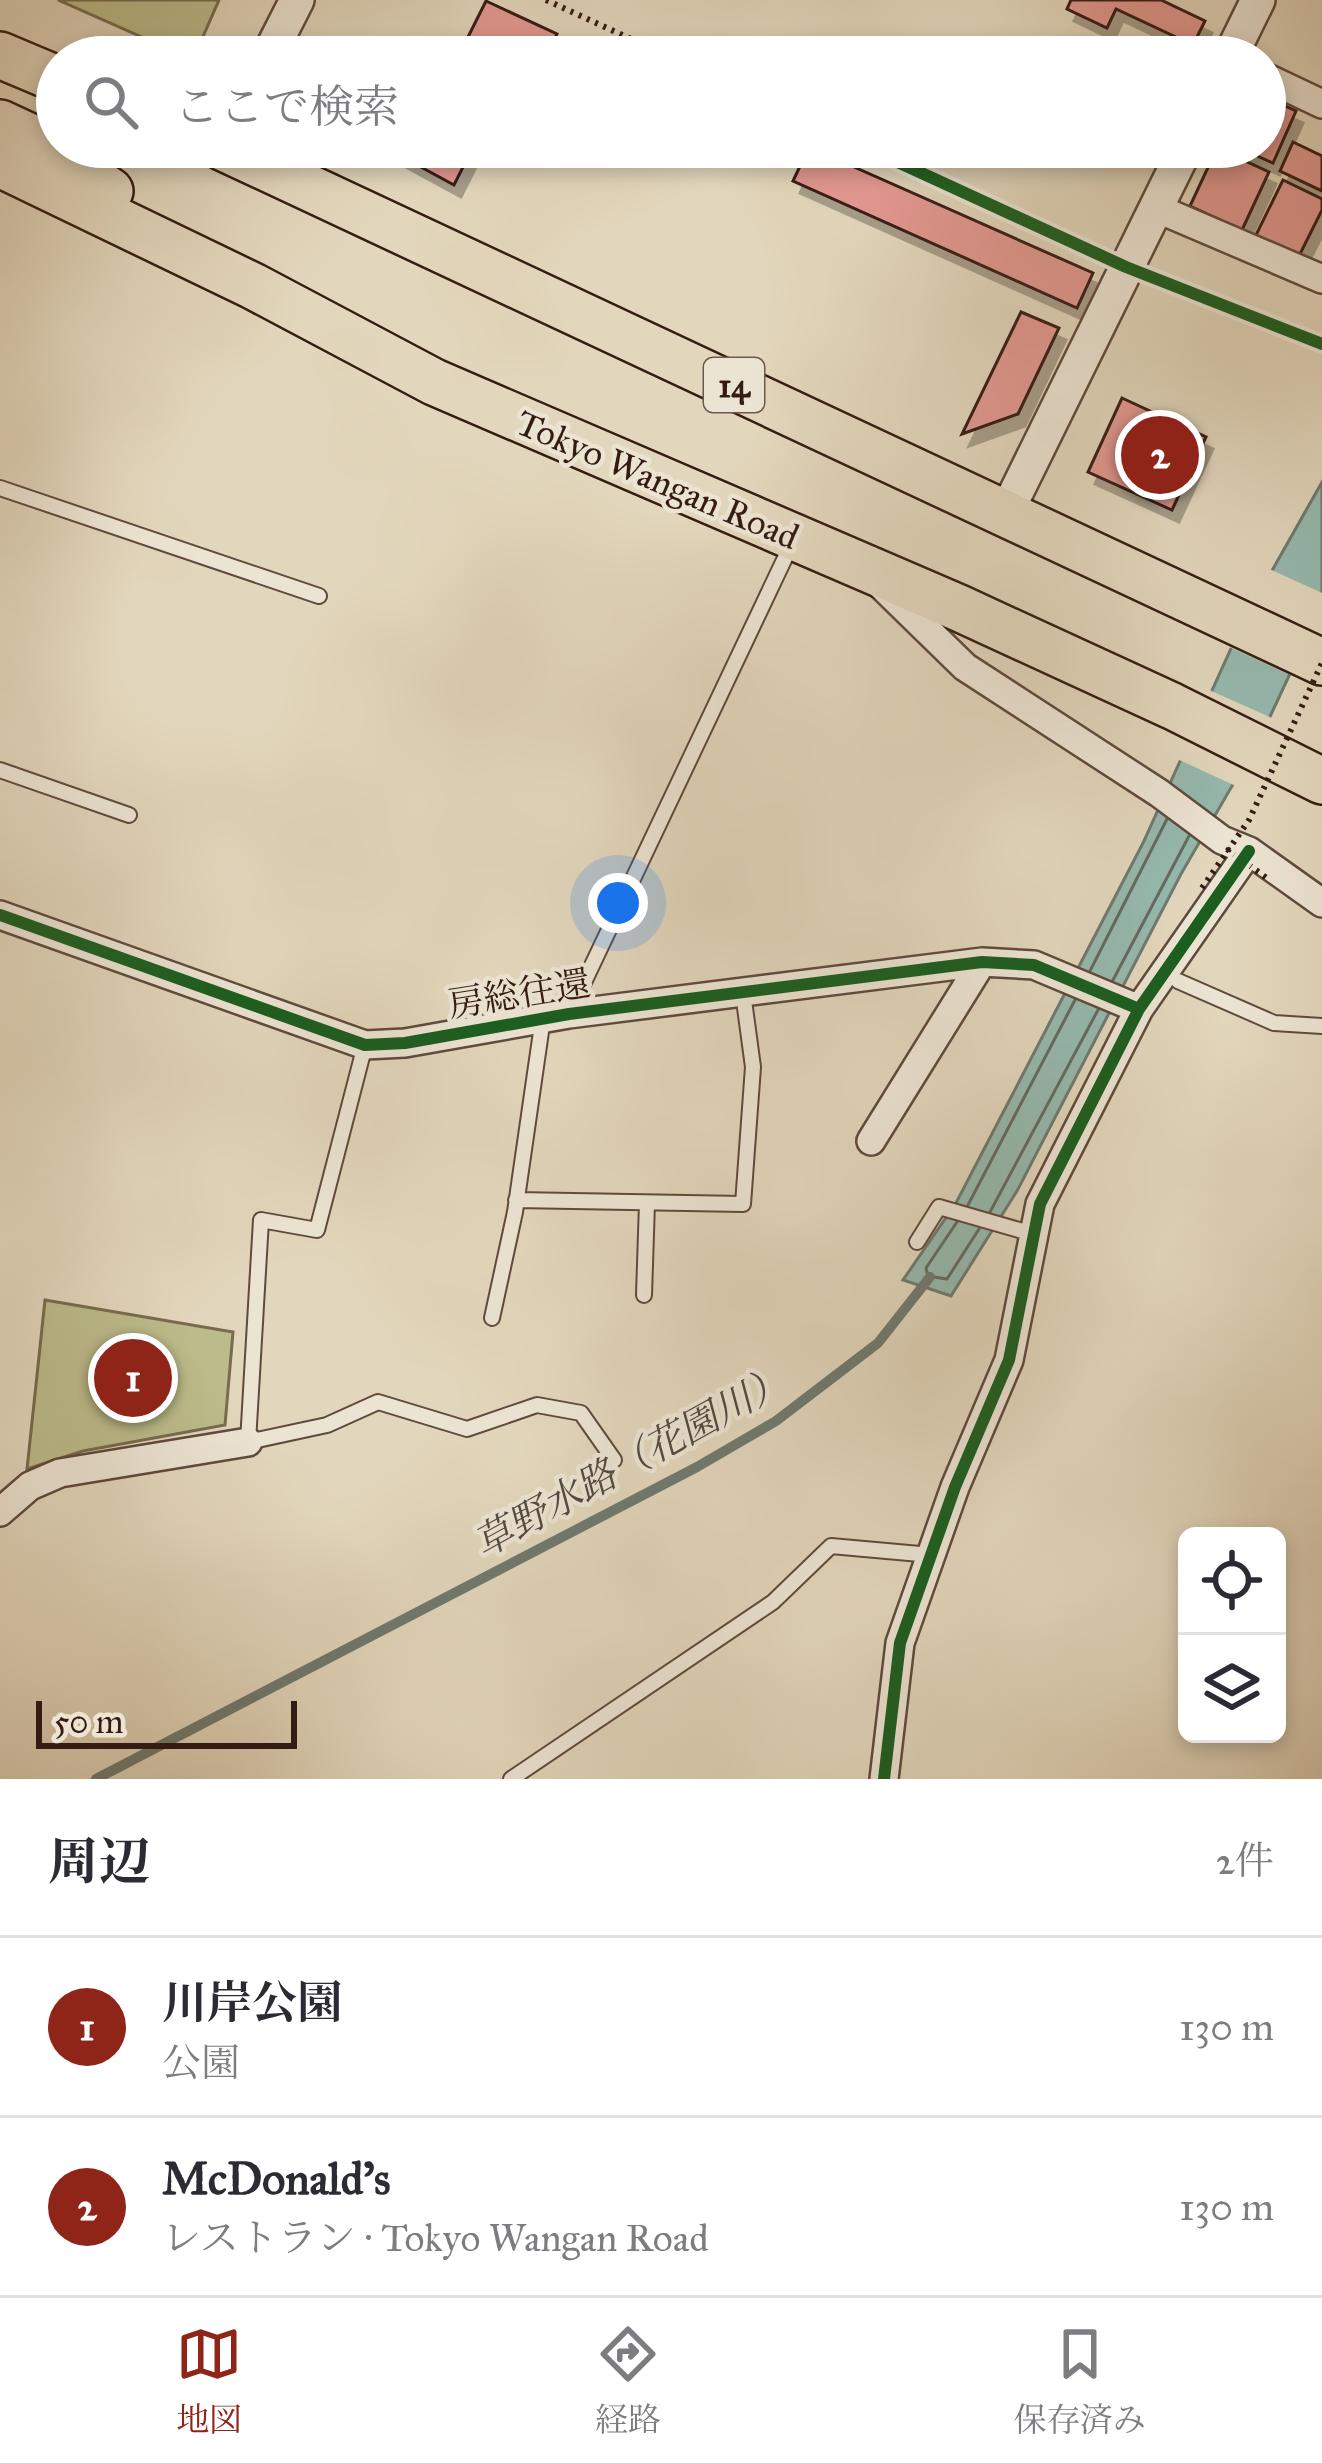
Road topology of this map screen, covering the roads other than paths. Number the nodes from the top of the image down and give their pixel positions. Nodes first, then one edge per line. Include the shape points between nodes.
1 (297, 0) edge
2 (1258, 0) edge
3 (279, 36) edge
4 (1240, 36) edge
5 (0, 55) edge
6 (36, 70) edge
7 (1286, 86) edge
8 (1322, 104) edge
9 (1, 156) edge
10 (268, 168) edge
11 (1176, 168) edge
12 (1156, 208) junction
13 (1322, 279) edge
14 (0, 488) edge
15 (1007, 512) junction
16 (794, 539) junction
17 (860, 564) junction
18 (319, 596) dead end
19 (1313, 658) edge
20 (0, 770) edge
21 (1322, 781) edge
22 (129, 815) dead end
23 (1233, 847) junction
24 (1322, 903) edge
25 (0, 915) edge
26 (982, 962) junction
27 (1178, 981) dead end
28 (742, 992) junction
29 (1130, 1005) junction
30 (556, 1016) junction
31 (1322, 1026) edge
32 (365, 1046) junction
33 (871, 1141) dead end
34 (516, 1200) junction
35 (646, 1203) junction
36 (1033, 1234) junction
37 (917, 1242) dead end
38 (644, 1294) dead end
39 (492, 1318) dead end
40 (248, 1442) junction
41 (614, 1460) dead end
42 (0, 1512) edge
43 (931, 1555) junction
44 (511, 1779) edge
45 (884, 1779) edge

1 - 3 street
2 - 4 street
5 - 6 highway
7 - 8 street
9 - 16 highway, Tokyo Wangan Road via 434,382
10 - 15 highway, 14
11 - 12 street
12 - 13 street
12 - 15 street
14 - 18 lane
15 - 19 highway, 14
16 - 17 highway, Tokyo Wangan Road
16 - 30 lane
17 - 21 highway, Tokyo Wangan Road
17 - 23 street via 964,667
20 - 22 lane
23 - 24 street
23 - 29 street
25 - 32 street, 房総往還
26 - 28 street, 房総往還
26 - 29 street, 房総往還 via 1034,965
26 - 33 street
27 - 31 lane via 1274,1023
28 - 30 street, 房総往還
28 - 35 lane via 753,1066 742,1204
29 - 36 street
30 - 32 street, 房総往還
30 - 34 lane
32 - 40 lane via 317,1230 261,1220
34 - 35 lane
34 - 39 lane
35 - 38 lane
36 - 37 lane via 939,1207
36 - 43 street via 1009,1360
40 - 41 lane via 328,1425 378,1402 467,1429 537,1406 581,1413
40 - 42 street via 59,1473
43 - 44 lane via 831,1546 773,1602
43 - 45 street via 900,1643

